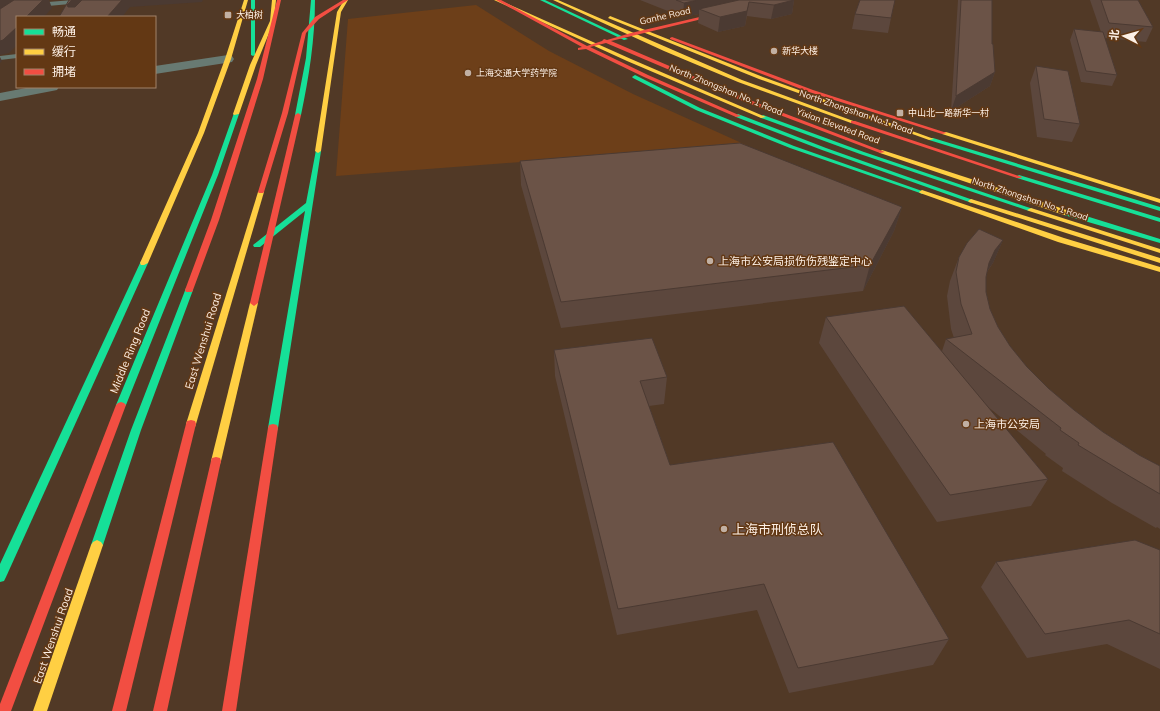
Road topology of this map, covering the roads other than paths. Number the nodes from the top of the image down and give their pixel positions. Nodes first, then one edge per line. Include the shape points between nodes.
1 (246, 0) edge
2 (253, 0) edge
3 (274, 0) edge
4 (279, 0) edge
5 (313, 0) edge
6 (328, 0) edge
7 (346, 0) edge
8 (497, 0) edge
9 (542, 0) edge
10 (555, 0) edge
11 (569, 0) edge
12 (778, 0) edge
13 (92, 1) edge
14 (47, 3) edge
15 (86, 6) edge
16 (534, 7) dead end
17 (606, 23) junction
18 (651, 30) junction
19 (564, 32) junction
20 (631, 34) junction
21 (594, 46) junction
22 (580, 49) junction
23 (16, 56) edge
24 (0, 58) edge
25 (228, 58) junction
26 (253, 65) junction
27 (156, 70) edge
28 (306, 82) junction
29 (46, 88) edge
30 (0, 96) edge
31 (1160, 201) edge
32 (310, 203) junction
33 (1160, 209) edge
34 (1160, 220) edge
35 (1160, 229) edge
36 (1160, 242) edge
37 (1160, 251) edge
38 (241, 258) junction
39 (1160, 261) edge
40 (1160, 270) edge
41 (0, 577) edge
42 (4, 711) edge
43 (40, 711) edge
44 (119, 711) edge
45 (160, 711) edge
46 (229, 711) edge

1 - 25 main road
2 - 26 main road
3 - 26 main road, Middle Ring Road via 272,21
4 - 43 main road, East Wenshui Road via 260,79 215,220 136,430
5 - 28 main road via 313,31
6 - 28 main road
7 - 32 main road, East Wenshui Road via 339,12
7 - 38 main road, East Wenshui Road via 319,16 304,32 285,113
8 - 19 main road, North Zhongshan No. 1 Road
8 - 39 main road via 557,34 646,77 769,128 976,203
9 - 35 main road, Yixian Elevated Road via 721,80 839,125 1006,182
10 - 17 main road, North Zhongshan No.1 Road
11 - 33 main road via 746,73 891,125
12 - 18 main road, Ganhe Road
13 - 14 lane
13 - 15 lane
16 - 36 main road, Yixian Elevated Road via 679,75 789,118 1005,194
17 - 18 main road
17 - 20 main road, North Zhongshan No.1 Road
18 - 20 main road, Ganhe Road
18 - 31 main road via 811,91
19 - 21 main road, North Zhongshan No. 1 Road
19 - 22 main road
20 - 21 main road, Ganhe Road
20 - 34 main road, North Zhongshan No.1 Road via 707,68 830,115 1048,187
21 - 22 main road, Ganhe Road
21 - 37 main road, North Zhongshan No. 1 Road via 765,117 949,183
22 - 40 main road via 698,109 792,147 1032,231
23 - 24 lane
25 - 27 street
25 - 41 main road via 201,133
26 - 42 main road, Middle Ring Road via 215,175 141,354
28 - 45 main road via 212,475
29 - 30 street
32 - 38 main road
32 - 46 main road, East Wenshui Road
38 - 44 main road, East Wenshui Road via 188,433

